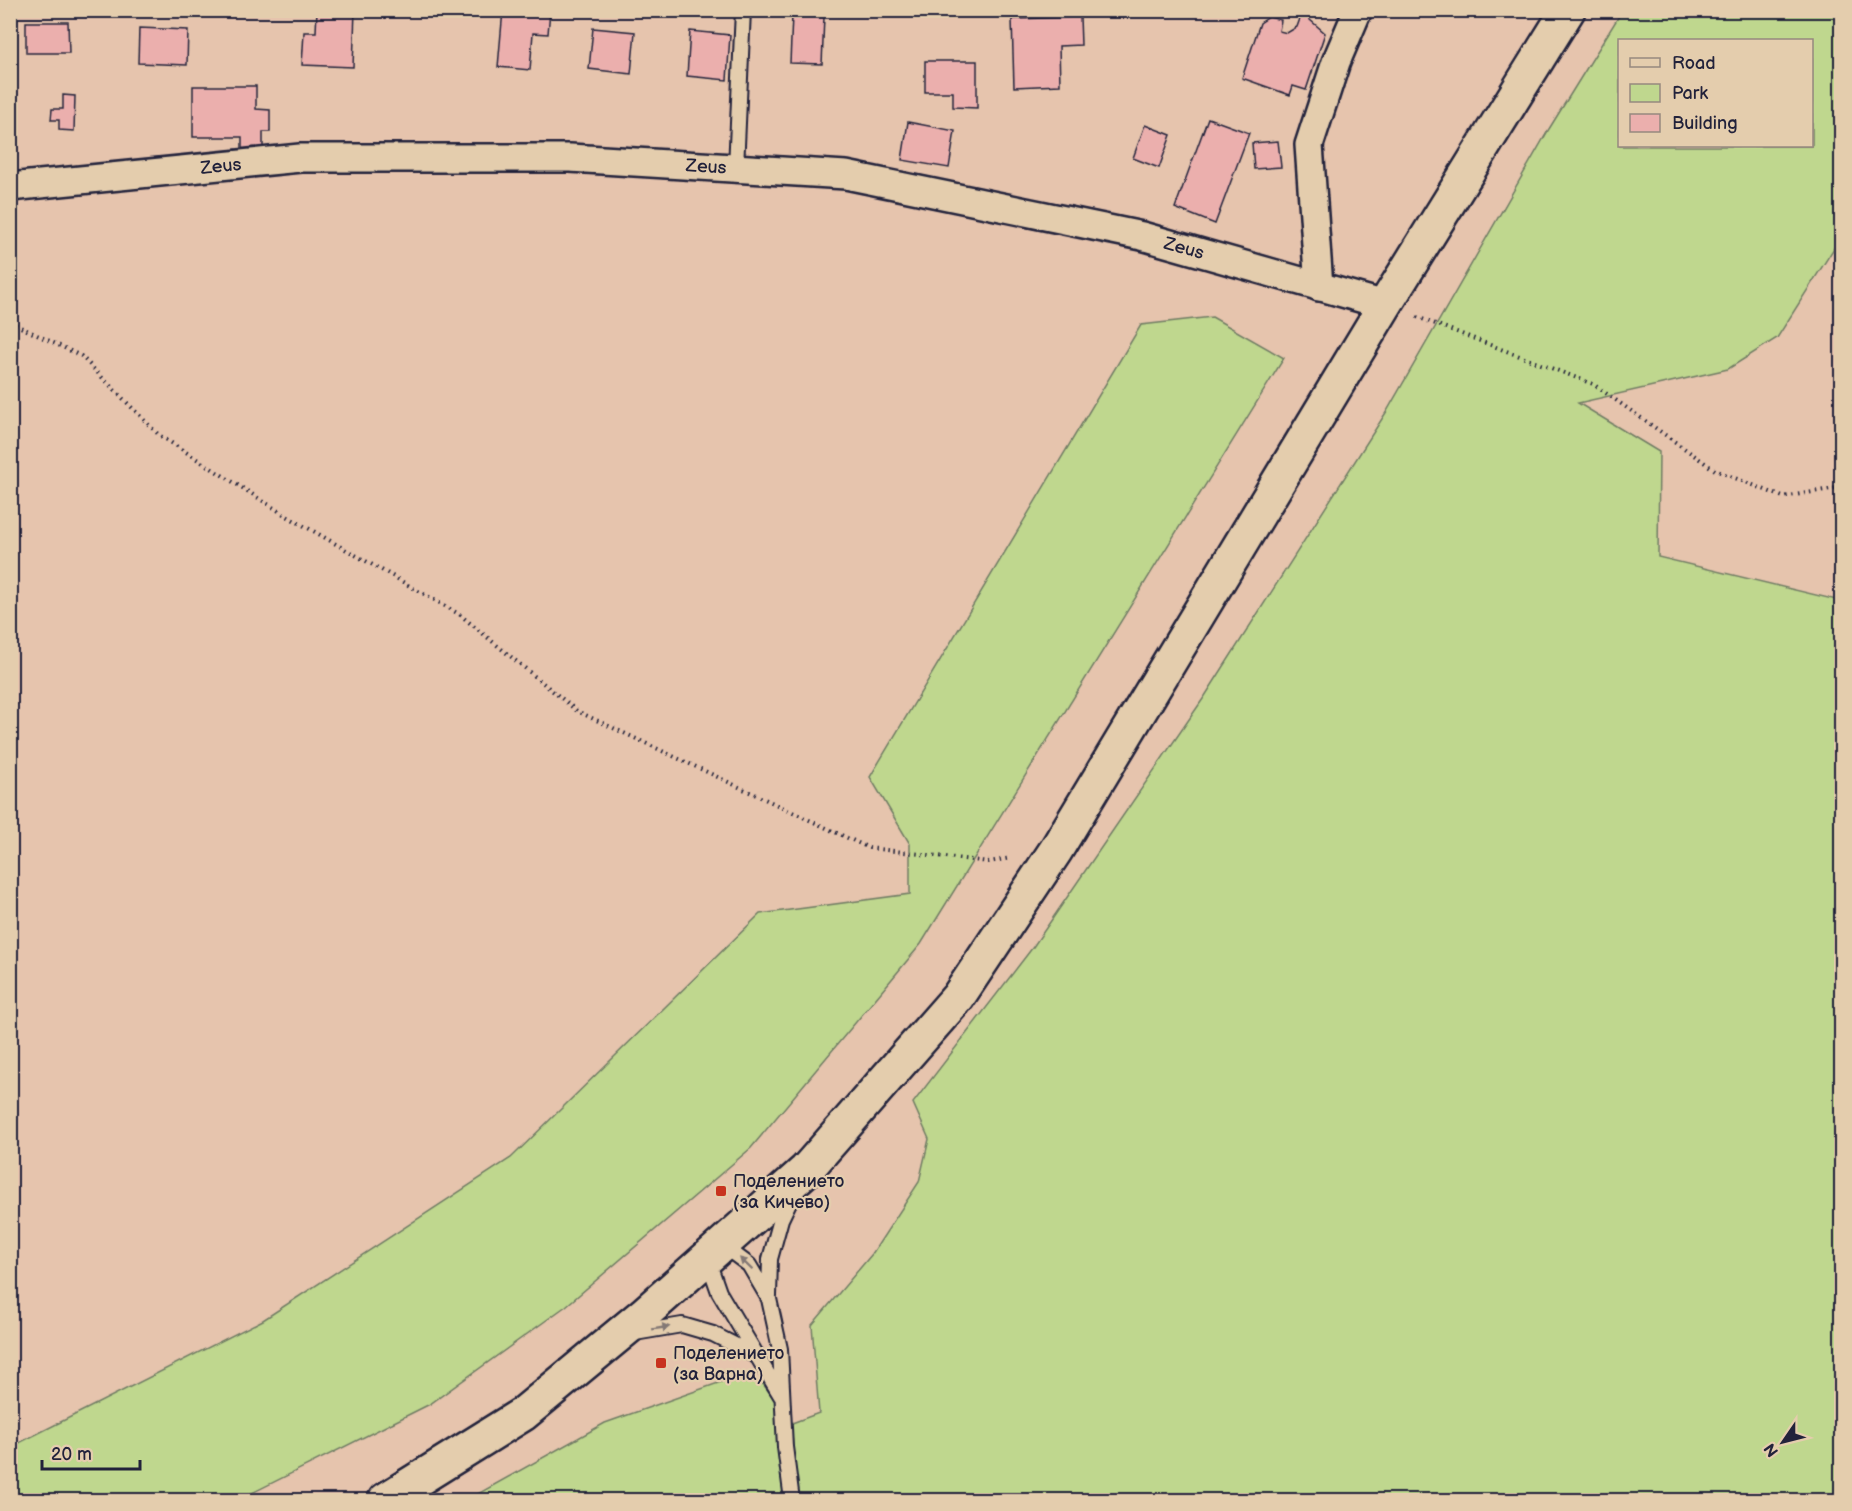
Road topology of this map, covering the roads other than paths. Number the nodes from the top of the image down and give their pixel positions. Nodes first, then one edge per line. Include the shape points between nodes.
1 (743, 10) edge
2 (1358, 10) edge
3 (1568, 10) edge
4 (736, 168) junction
5 (10, 187) edge
6 (1318, 287) junction
7 (1385, 305) junction
8 (806, 1170) junction
9 (714, 1251) junction
10 (769, 1299) junction
11 (606, 1346) junction
12 (758, 1357) junction
13 (783, 1398) junction
14 (385, 1500) edge
15 (792, 1500) edge

1 - 4 lane
2 - 6 street via 1336,62 1309,146
3 - 7 street
4 - 5 street, Zeus via 570,158 300,158
4 - 6 street, Zeus via 846,175 1142,236
6 - 7 street, Zeus
7 - 8 street via 1056,850 958,997
8 - 9 street
8 - 10 lane via 778,1229 770,1259
10 -> 9 lane via 749,1264
9 - 11 street
9 - 12 lane via 718,1292
10 - 13 lane via 780,1349
11 -> 12 lane via 639,1331 682,1325 713,1334
11 - 14 street via 523,1414
12 - 13 lane
13 - 15 lane

